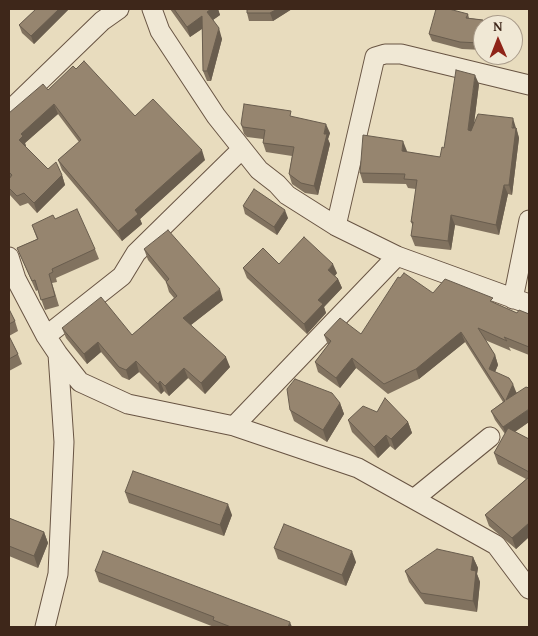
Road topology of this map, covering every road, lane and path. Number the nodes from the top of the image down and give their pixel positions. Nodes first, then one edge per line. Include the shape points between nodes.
1 (119, 9) edge
2 (152, 9) edge
3 (97, 15) edge
4 (529, 85) edge
5 (9, 111) edge
6 (242, 149) junction
7 (529, 220) edge
8 (336, 226) junction
9 (397, 256) junction
10 (9, 257) edge
11 (521, 302) edge
12 (46, 336) junction
13 (58, 354) junction
14 (234, 426) junction
15 (490, 438) dead end
16 (415, 498) junction
17 (526, 576) edge
18 (45, 627) edge

1 - 3 street
2 - 6 street via 160,31 216,116
3 - 5 street
4 - 8 street via 401,54 375,57
6 - 8 street via 287,196
6 - 12 street via 136,253 122,276
7 - 11 street
8 - 9 street
9 - 11 street
9 - 14 street
10 - 12 street via 16,279
12 - 13 street
13 - 14 street via 80,382 128,404
13 - 18 street via 64,442 58,574
14 - 16 street via 358,468
15 - 16 street
16 - 17 street via 496,545

